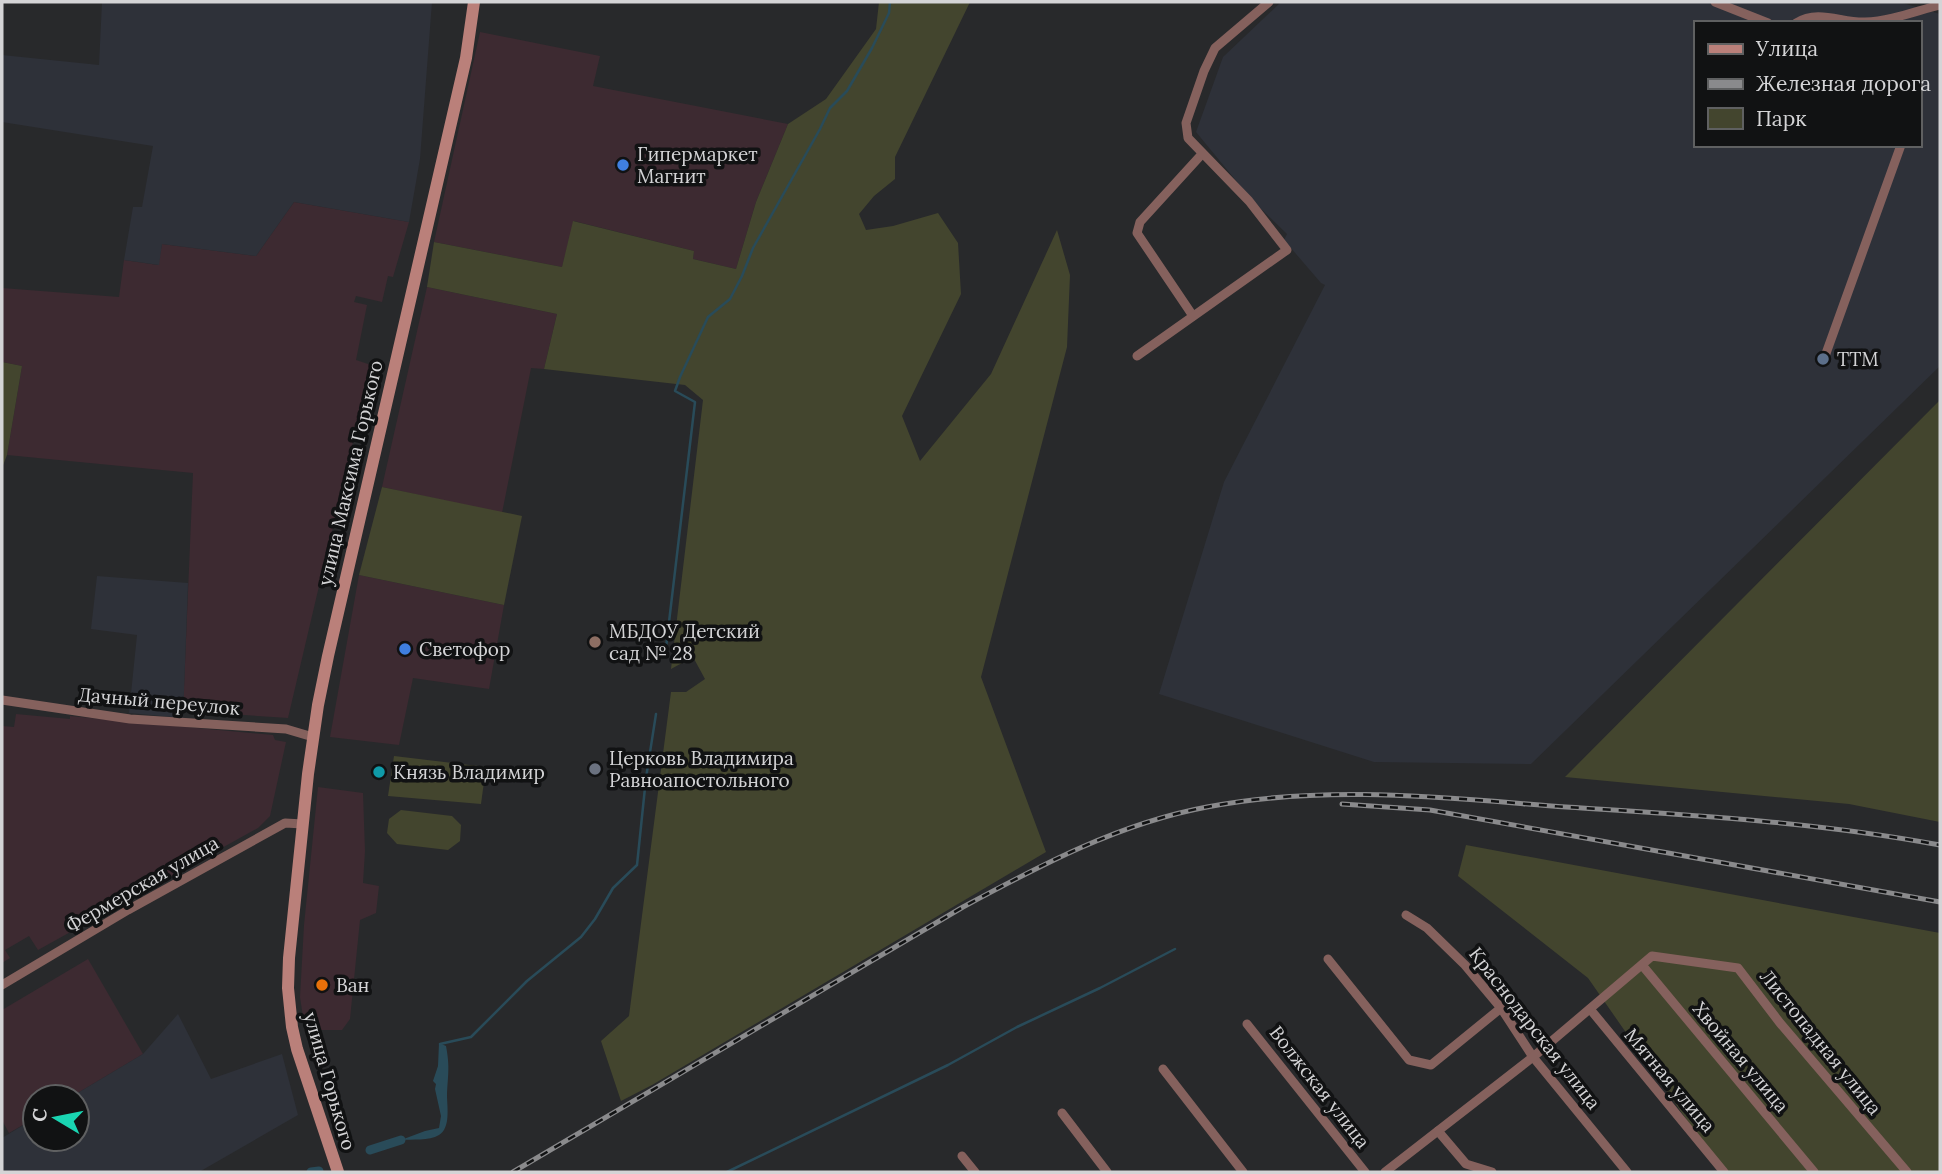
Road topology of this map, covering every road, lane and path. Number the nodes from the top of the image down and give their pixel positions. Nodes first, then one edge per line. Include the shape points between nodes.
1 (474, 2) edge
2 (1269, 2) edge
3 (1715, 2) edge
4 (1940, 5) edge
5 (1763, 21) edge
6 (1801, 21) edge
7 (1853, 21) edge
8 (1871, 21) edge
9 (1900, 147) edge
10 (1202, 154) junction
11 (1193, 316) junction
12 (1137, 356) dead end
13 (1824, 359) dead end
14 (2, 701) edge
15 (313, 737) junction
16 (303, 824) junction
17 (1406, 915) dead end
18 (289, 958) joint
19 (1328, 959) dead end
20 (1642, 965) junction
21 (2, 985) edge
22 (1501, 1008) junction
23 (1590, 1009) junction
24 (1247, 1024) dead end
25 (1533, 1057) junction
26 (1163, 1069) dead end
27 (1062, 1113) dead end
28 (1438, 1131) junction
29 (962, 1156) dead end
30 (338, 1172) edge
31 (975, 1172) edge
32 (1107, 1172) edge
33 (1243, 1172) edge
34 (1365, 1172) edge
35 (1385, 1172) edge
36 (1492, 1172) edge
37 (1627, 1172) edge
38 (1724, 1172) edge
39 (1814, 1172) edge
40 (1907, 1172) edge

1 - 15 main road, улица Максима Горького via 466,58 343,586
2 - 10 street via 1215,48 1204,71 1186,123 1188,138
3 - 5 street
4 - 8 street
6 - 7 street via 1812,16
9 - 13 street
10 - 11 street via 1140,222 1137,233
10 - 11 street via 1249,201 1287,250
11 - 12 street
14 - 15 street, Дачный переулок via 130,719 286,729
15 - 16 main road, улица Максима Горького
16 - 18 main road, улица Максима Горького
16 - 21 street, Фермерская улица via 285,823
17 - 22 street, Краснодарская улица via 1427,928 1465,965
18 - 30 main road, улица Горького via 292,1027
19 - 22 street via 1409,1060 1431,1065
20 - 23 street
20 - 39 street, Хвойная улица
20 - 40 street, Листопадная улица via 1652,956 1738,968
22 - 25 street, Краснодарская улица
23 - 25 street
23 - 38 street, Мятная улица
24 - 34 street, Волжская улица
25 - 28 street
25 - 37 street, Краснодарская улица
26 - 33 street
27 - 32 street
28 - 35 street
28 - 36 street via 1466,1164
29 - 31 street

